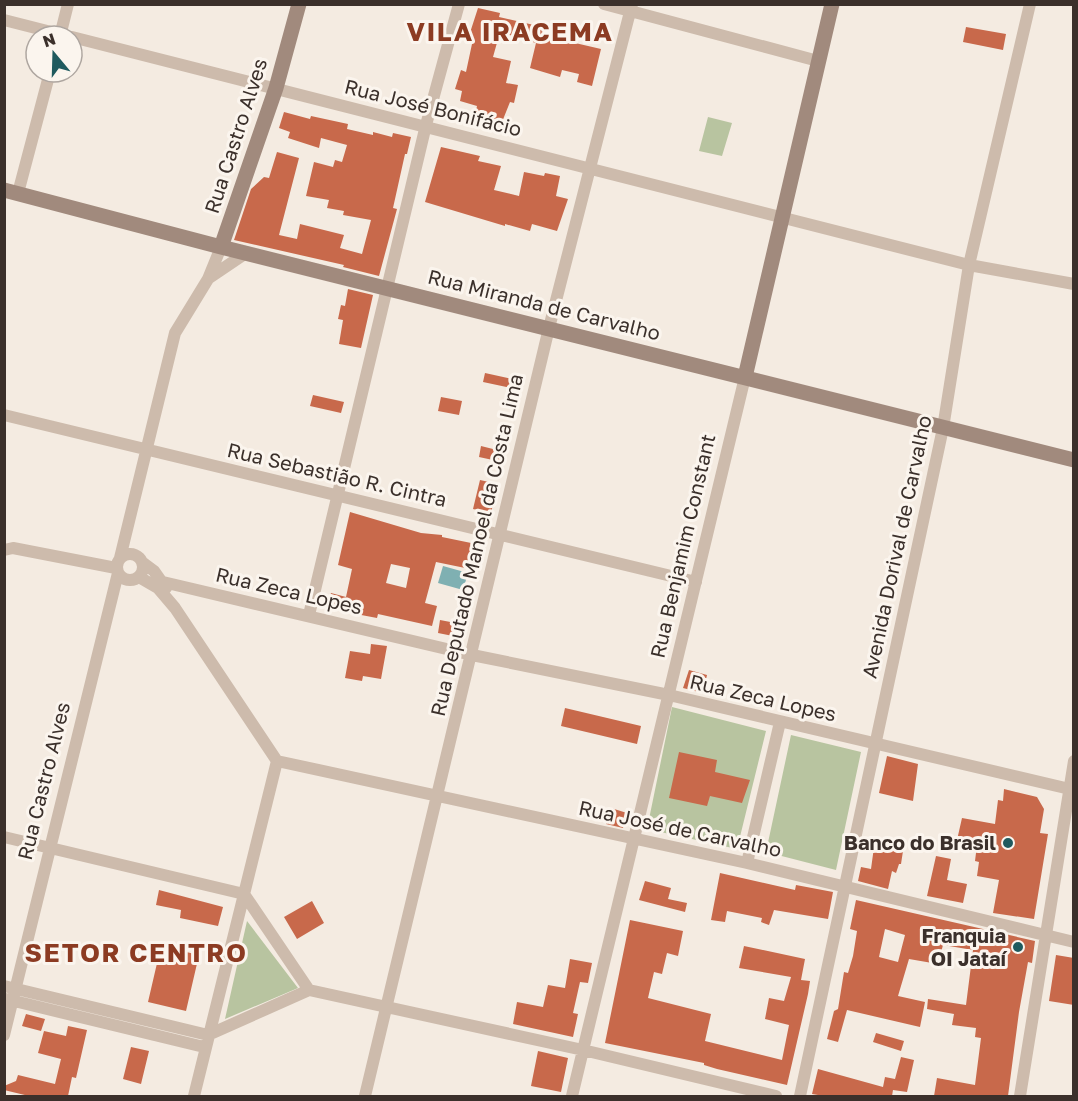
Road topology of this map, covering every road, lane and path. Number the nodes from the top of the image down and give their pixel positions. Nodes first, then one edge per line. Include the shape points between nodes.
1 (68, 4) edge
2 (299, 4) edge
3 (459, 4) edge
4 (604, 4) edge
5 (832, 4) edge
6 (1030, 4) edge
7 (631, 8) edge
8 (4, 20) edge
9 (66, 24) edge
10 (24, 25) edge
11 (84, 41) edge
12 (818, 61) junction
13 (46, 84) edge
14 (276, 88) junction
15 (426, 125) junction
16 (591, 169) junction
17 (11, 191) edge
18 (783, 219) junction
19 (221, 247) junction
20 (246, 253) junction
21 (969, 265) junction
22 (208, 279) junction
23 (1074, 284) edge
24 (389, 288) junction
25 (549, 328) junction
26 (745, 377) junction
27 (4, 415) edge
28 (943, 428) junction
29 (145, 449) junction
30 (1074, 460) edge
31 (339, 495) junction
32 (128, 519) junction
33 (499, 534) junction
34 (4, 550) edge
35 (140, 560) junction
36 (118, 566) junction
37 (139, 577) junction
38 (163, 582) junction
39 (696, 582) junction
40 (176, 608) junction
41 (309, 615) junction
42 (472, 655) junction
43 (669, 695) junction
44 (780, 722) junction
45 (876, 745) junction
46 (277, 761) junction
47 (1074, 761) edge
48 (1071, 790) edge
49 (438, 797) junction
50 (4, 837) edge
51 (634, 839) junction
52 (50, 847) junction
53 (747, 863) junction
54 (844, 886) junction
55 (244, 894) junction
56 (1046, 935) junction
57 (1074, 942) edge
58 (309, 990) junction
59 (9, 994) edge
60 (386, 1008) junction
61 (4, 1035) edge
62 (206, 1041) junction
63 (583, 1050) junction
64 (194, 1096) edge
65 (365, 1096) edge
66 (572, 1096) edge
67 (776, 1096) edge
68 (800, 1096) edge
69 (1020, 1096) edge

1 - 9 street
2 - 14 main road, Rua Castro Alves
3 - 15 street
4 - 7 street
5 - 12 main road, Rua Benjamim Constant
6 - 21 street, Avenida Dorival de Carvalho
7 - 12 street
7 - 16 street, Rua Deputado Manoel da Costa Lima
8 - 10 street, Rua José Bonifácio
11 - 14 street, Rua José Bonifácio
12 - 18 main road, Rua Benjamim Constant
13 - 17 street
14 - 15 street, Rua José Bonifácio
14 - 19 main road, Rua Castro Alves
15 - 16 street, Rua José Bonifácio
15 - 24 street
16 - 18 street, Rua José Bonifácio
16 - 25 street, Rua Deputado Manoel da Costa Lima
17 - 19 main road, Rua Miranda de Carvalho
18 - 21 street, Rua José Bonifácio
18 - 26 main road, Rua Benjamim Constant
19 - 20 main road, Rua Miranda de Carvalho
19 - 22 street, Rua Castro Alves
20 - 22 street, Rua Castro Alves
20 - 24 main road, Rua Miranda de Carvalho
21 - 23 street, Rua José Bonifácio
21 - 28 street, Avenida Dorival de Carvalho
22 - 29 street, Rua Castro Alves via 175,333
24 - 25 main road, Rua Miranda de Carvalho
24 - 31 street
25 - 26 main road, Rua Miranda de Carvalho
25 - 33 street, Rua Deputado Manoel da Costa Lima
26 - 28 main road, Rua Miranda de Carvalho
26 - 39 street, Rua Benjamim Constant
27 - 29 street, Rua Sebastião R. Cintra
28 - 30 main road, Rua Miranda de Carvalho
28 - 45 street, Avenida Dorival de Carvalho
29 - 31 street, Rua Sebastião R. Cintra
29 - 32 street, Rua Castro Alves
31 - 33 street, Rua Sebastião R. Cintra
31 - 41 street
32 - 35 street, Rua Castro Alves
32 - 36 street, Rua Castro Alves
33 - 39 street, Rua Sebastião R. Cintra
33 - 42 street, Rua Deputado Manoel da Costa Lima
34 - 36 street via 13,548
35 - 36 street via 129,554
35 - 37 street
35 - 38 street
36 - 37 street via 130,580
36 - 52 street, Rua Castro Alves
37 - 40 street via 158,588
38 - 40 street
38 - 41 street, Rua Zeca Lopes
39 - 43 street, Rua Benjamim Constant
40 - 46 street
41 - 42 street, Rua Zeca Lopes
42 - 43 street, Rua Zeca Lopes
42 - 49 street, Rua Deputado Manoel da Costa Lima
43 - 44 street, Rua Zeca Lopes
43 - 51 street, Rua Benjamim Constant
44 - 45 street, Rua Zeca Lopes
44 - 53 street
45 - 48 street, Rua Zeca Lopes
45 - 54 street, Avenida Dorival de Carvalho
46 - 49 street, Rua José de Carvalho
46 - 55 street
47 - 48 street
48 - 56 street
49 - 51 street, Rua José de Carvalho
49 - 60 street, Rua Deputado Manoel da Costa Lima
50 - 52 street
51 - 53 street, Rua José de Carvalho
51 - 63 street, Rua Benjamim Constant
52 - 55 street
52 - 59 street, Rua Castro Alves
53 - 54 street, Rua José de Carvalho
54 - 56 street, Rua José de Carvalho
54 - 68 street, Avenida Dorival de Carvalho
55 - 58 street
55 - 62 street
56 - 57 street, Rua José de Carvalho
56 - 69 street
58 - 60 street
58 - 62 street
59 - 61 street, Rua Castro Alves
59 - 62 street
60 - 63 street
60 - 65 street, Rua Deputado Manoel da Costa Lima
62 - 64 street
63 - 66 street, Rua Benjamim Constant
63 - 67 street

